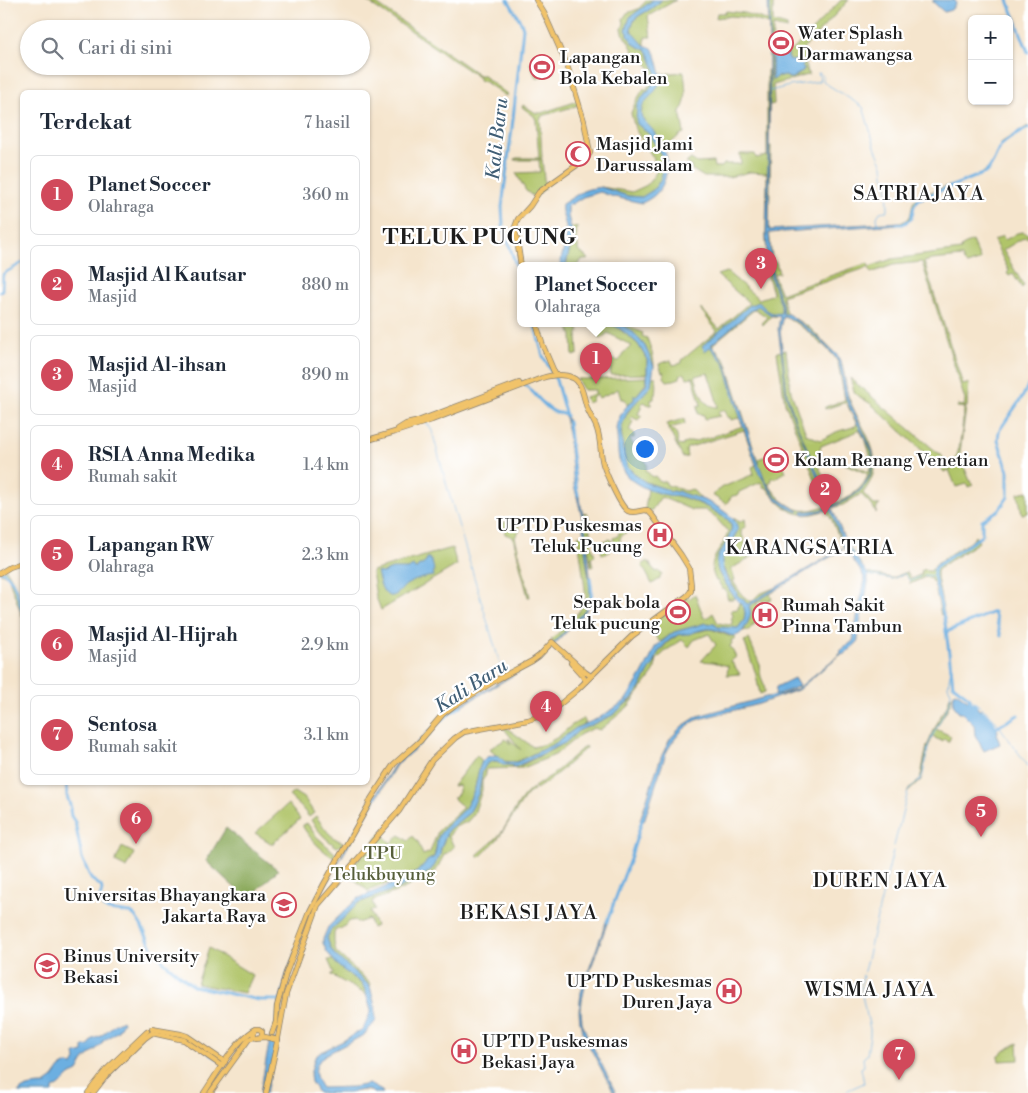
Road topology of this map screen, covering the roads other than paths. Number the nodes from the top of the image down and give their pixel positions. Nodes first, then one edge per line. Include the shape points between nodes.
1 (536, 0) edge
2 (520, 262) edge
3 (537, 327) edge
4 (554, 375) junction
5 (532, 382) junction
6 (449, 411) junction
7 (395, 431) junction
8 (370, 437) edge
9 (20, 564) edge
10 (2, 571) edge
11 (554, 644) junction
12 (591, 676) junction
13 (586, 681) junction
14 (312, 912) junction
15 (152, 1032) junction
16 (255, 1034) junction
17 (275, 1036) junction
18 (223, 1065) junction
19 (88, 1093) edge
20 (93, 1093) edge
21 (204, 1093) edge
22 (210, 1093) edge
23 (266, 1093) edge

1 - 2 main road via 567,65 590,153 539,192 518,219 515,227
3 - 4 main road
4 - 5 main road
4 - 12 main road via 573,378 578,383 597,429 603,464 624,508 630,512 645,510 651,513 690,573 691,591 687,596 632,636
5 - 6 main road
5 - 6 main road via 517,384
6 - 7 main road
6 - 7 main road
7 - 8 main road
9 - 10 main road
11 - 12 main road
11 - 13 main road
11 - 14 main road via 532,661 455,705 395,763 371,798
12 - 13 main road
13 - 14 main road via 542,716 466,732 454,739 432,760 399,811
14 - 17 main road via 281,999
15 - 18 main road via 184,1040
15 - 19 main road via 106,1070
15 - 20 main road
16 - 17 main road
16 - 17 main road
16 - 18 main road via 244,1038
17 - 23 main road
18 - 21 main road
18 - 22 main road

